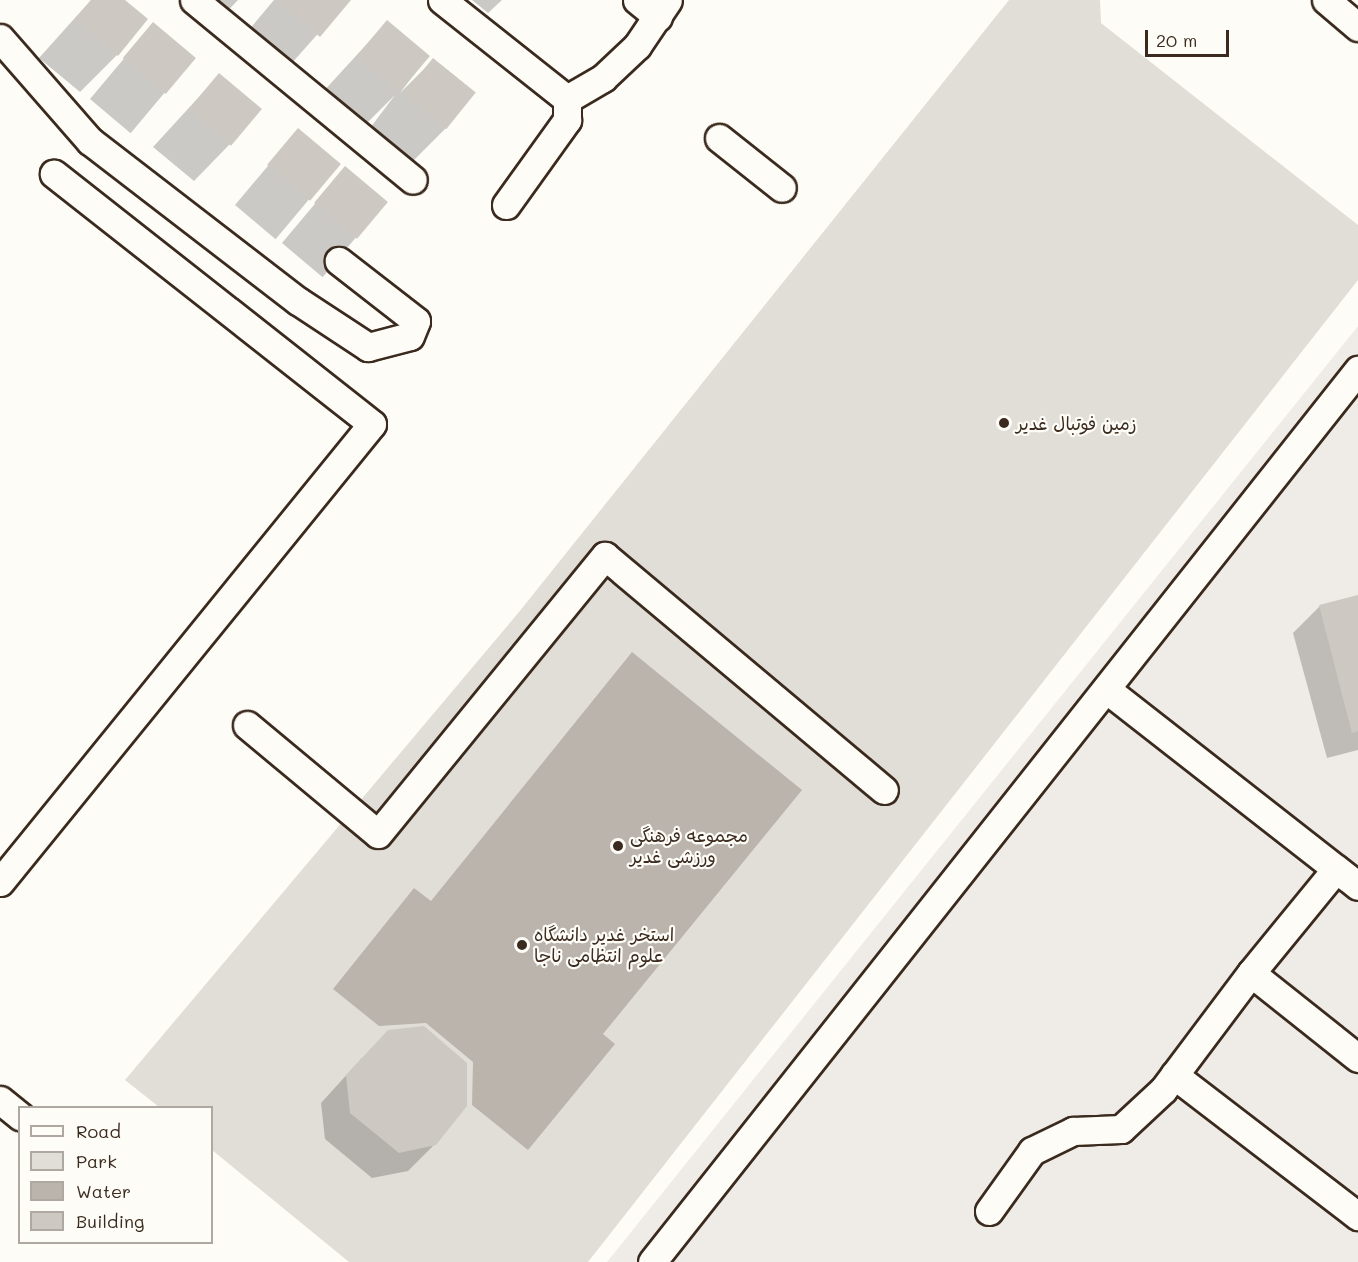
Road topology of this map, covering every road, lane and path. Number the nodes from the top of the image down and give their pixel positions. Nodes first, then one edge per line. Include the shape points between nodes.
1 (194, 0) edge
2 (442, 0) edge
3 (637, 0) edge
4 (1326, 0) edge
5 (663, 8) edge
6 (1358, 27) edge
7 (0, 38) edge
8 (567, 99) junction
9 (719, 138) dead end
10 (54, 174) dead end
11 (413, 180) dead end
12 (782, 188) dead end
13 (506, 205) dead end
14 (339, 261) dead end
15 (1358, 370) edge
16 (1106, 689) junction
17 (247, 725) dead end
18 (884, 790) dead end
19 (1336, 869) junction
20 (0, 882) edge
21 (1358, 886) edge
22 (1251, 973) junction
23 (1358, 1058) edge
24 (1174, 1075) junction
25 (0, 1100) edge
26 (18, 1114) edge
27 (989, 1211) dead end
28 (1358, 1216) edge
29 (652, 1262) edge

1 - 11 lane
2 - 8 lane
3 - 5 lane
4 - 6 lane
5 - 8 lane via 637,46 603,78
7 - 14 lane via 90,141 298,301 368,346 410,336 416,321
8 - 13 lane via 567,120
9 - 12 lane
10 - 20 lane via 372,424
15 - 16 lane
16 - 19 lane
16 - 29 lane
17 - 18 lane via 378,834 606,556
19 - 21 lane
19 - 22 lane
22 - 23 lane
22 - 24 lane
24 - 27 lane via 1121,1129 1073,1131 1032,1151
24 - 28 lane
25 - 26 lane

